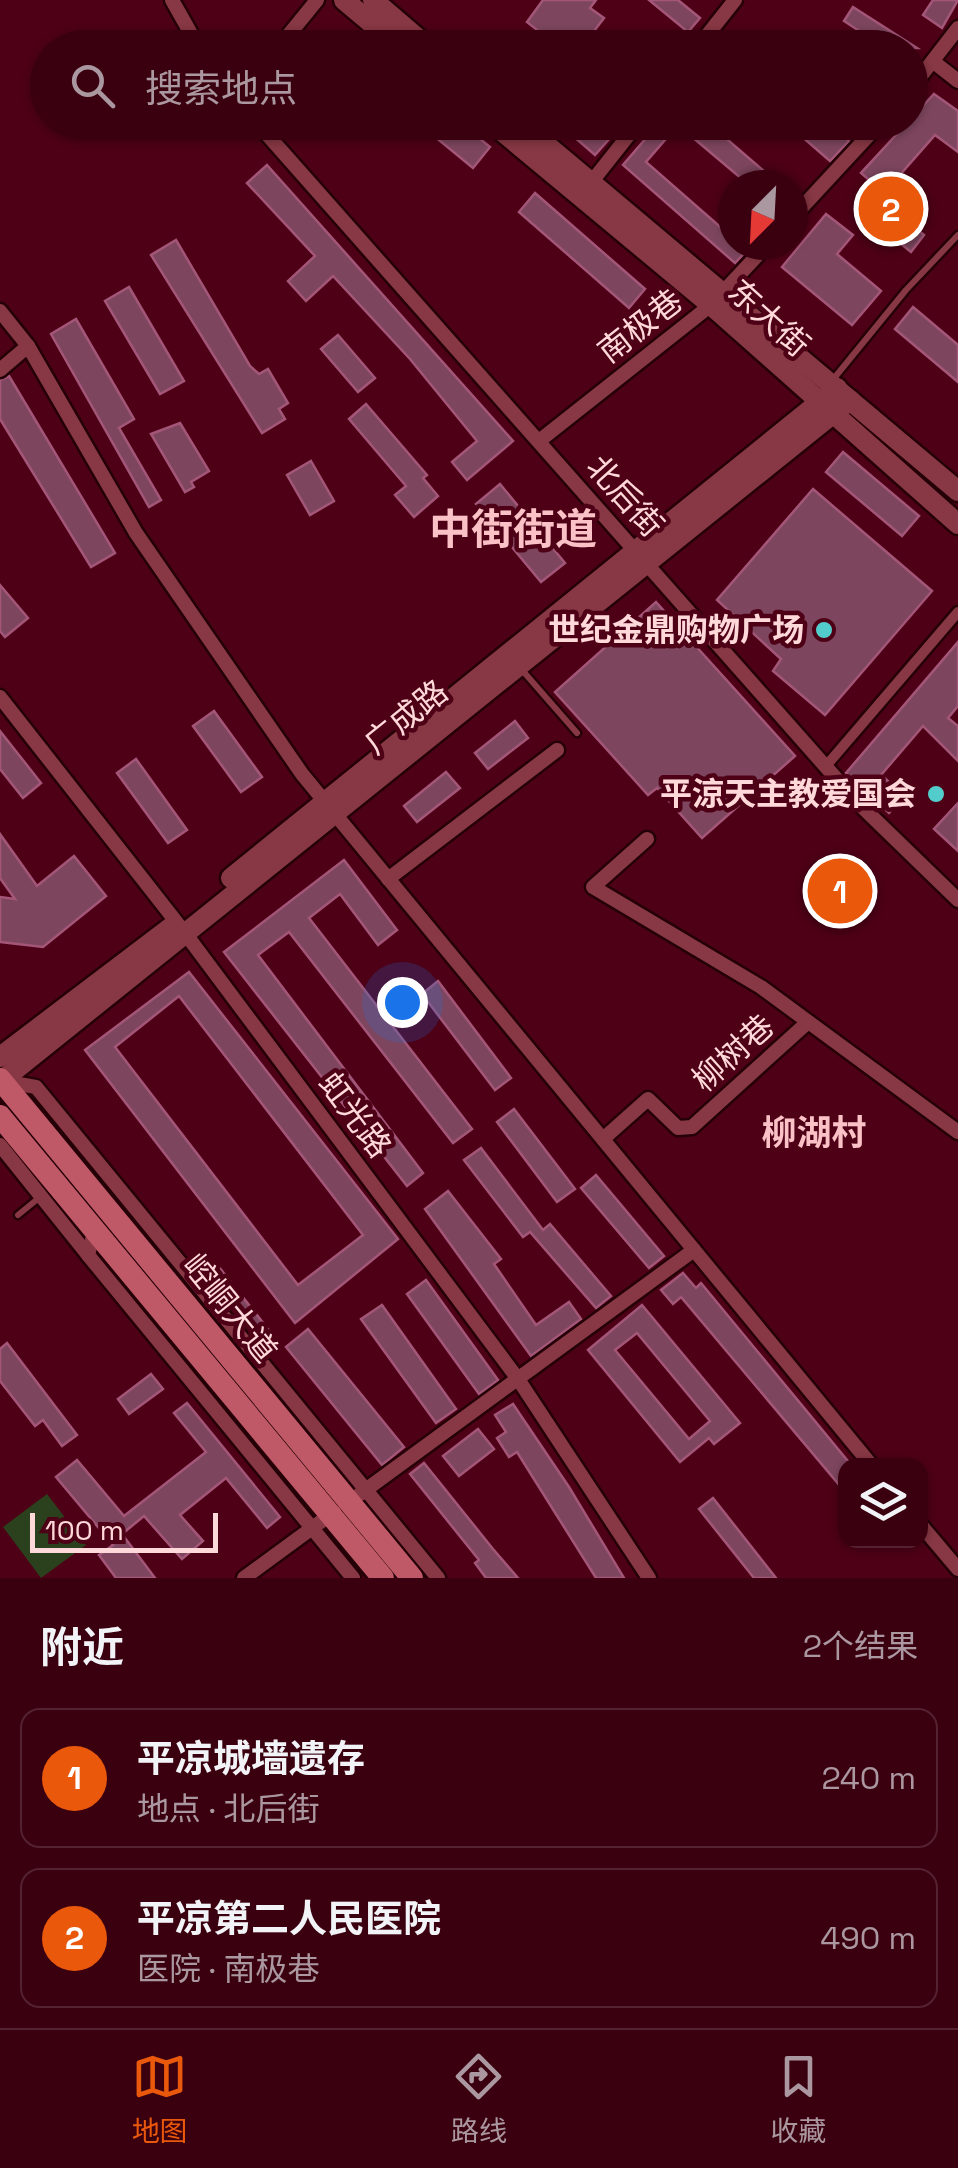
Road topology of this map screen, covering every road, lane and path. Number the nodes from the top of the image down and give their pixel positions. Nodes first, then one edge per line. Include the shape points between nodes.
1 (172, 0) edge
2 (318, 0) edge
3 (344, 0) edge
4 (372, 0) edge
5 (735, 0) edge
6 (958, 28) edge
7 (189, 30) edge
8 (293, 30) edge
9 (380, 30) edge
10 (408, 30) edge
11 (712, 30) edge
12 (936, 63) junction
13 (928, 71) edge
14 (958, 81) edge
15 (272, 140) edge
16 (517, 140) edge
17 (537, 140) edge
18 (625, 140) edge
19 (864, 140) edge
20 (586, 190) junction
21 (808, 201) edge
22 (958, 235) edge
23 (753, 260) edge
24 (717, 299) junction
25 (0, 311) edge
26 (28, 346) junction
27 (0, 370) edge
28 (839, 390) junction
29 (824, 409) junction
30 (538, 441) junction
31 (958, 491) edge
32 (958, 524) edge
33 (642, 556) junction
34 (958, 612) edge
35 (518, 665) junction
36 (0, 697) edge
37 (577, 732) dead end
38 (557, 750) dead end
39 (826, 766) junction
40 (329, 807) junction
41 (647, 838) dead end
42 (388, 878) junction
43 (958, 900) edge
44 (180, 928) junction
45 (808, 1022) junction
46 (0, 1074) edge
47 (0, 1116) edge
48 (958, 1132) edge
49 (603, 1139) junction
50 (0, 1145) edge
51 (49, 1190) junction
52 (18, 1215) dead end
53 (95, 1229) junction
54 (694, 1250) junction
55 (88, 1256) junction
56 (518, 1378) junction
57 (865, 1458) edge
58 (349, 1502) junction
59 (312, 1528) junction
60 (928, 1533) edge
61 (958, 1569) edge
62 (244, 1578) edge
63 (353, 1578) edge
64 (384, 1578) edge
65 (412, 1578) edge
66 (438, 1578) edge
67 (649, 1578) edge

1 - 7 street
2 - 8 street
3 - 9 main road
4 - 10 main road
5 - 11 street
6 - 12 street
12 - 13 street
12 - 14 street
15 - 30 street, 北后街
16 - 20 main road, 东大街
17 - 20 main road, 东大街
18 - 20 street
19 - 21 street
20 - 24 main road, 东大街
22 - 28 lane via 906,290
23 - 24 street, 南极巷
24 - 28 main road, 东大街
24 - 29 main road, 东大街
24 - 30 street, 南极巷
25 - 26 street
26 - 27 street
26 - 40 street via 136,533
28 - 29 main road, 广成路
28 - 31 main road, 东大街
29 - 32 main road, 东大街
29 - 33 main road, 广成路
30 - 33 street, 北后街
33 - 35 main road, 广成路
33 - 39 street, 北后街
33 - 40 main road, 广成路
34 - 39 street
35 - 37 lane
35 - 40 main road, 广成路
36 - 44 street, 虹光路
38 - 42 street
39 - 43 street, 北后街
40 - 42 street
40 - 44 main road, 广成路
41 - 45 street, 柳树巷 via 593,887
42 - 49 street
44 - 46 main road, 广成路
44 - 56 street, 虹光路
45 - 48 street, 柳树巷
45 - 49 street, 柳树巷 via 692,1127 678,1128 648,1099
46 - 58 main road, 崆峒大道
47 - 51 main road, 崆峒大道
49 - 54 street
50 - 51 street
51 - 52 lane
51 - 53 main road, 崆峒大道
51 - 55 street
53 - 55 street
53 - 58 main road, 崆峒大道
54 - 56 street
54 - 57 street
55 - 59 street
56 - 58 street
56 - 67 street, 虹光路
58 - 59 street
58 - 64 main road, 崆峒大道
58 - 65 main road, 崆峒大道
58 - 66 street
59 - 62 street
59 - 63 street
60 - 61 street

